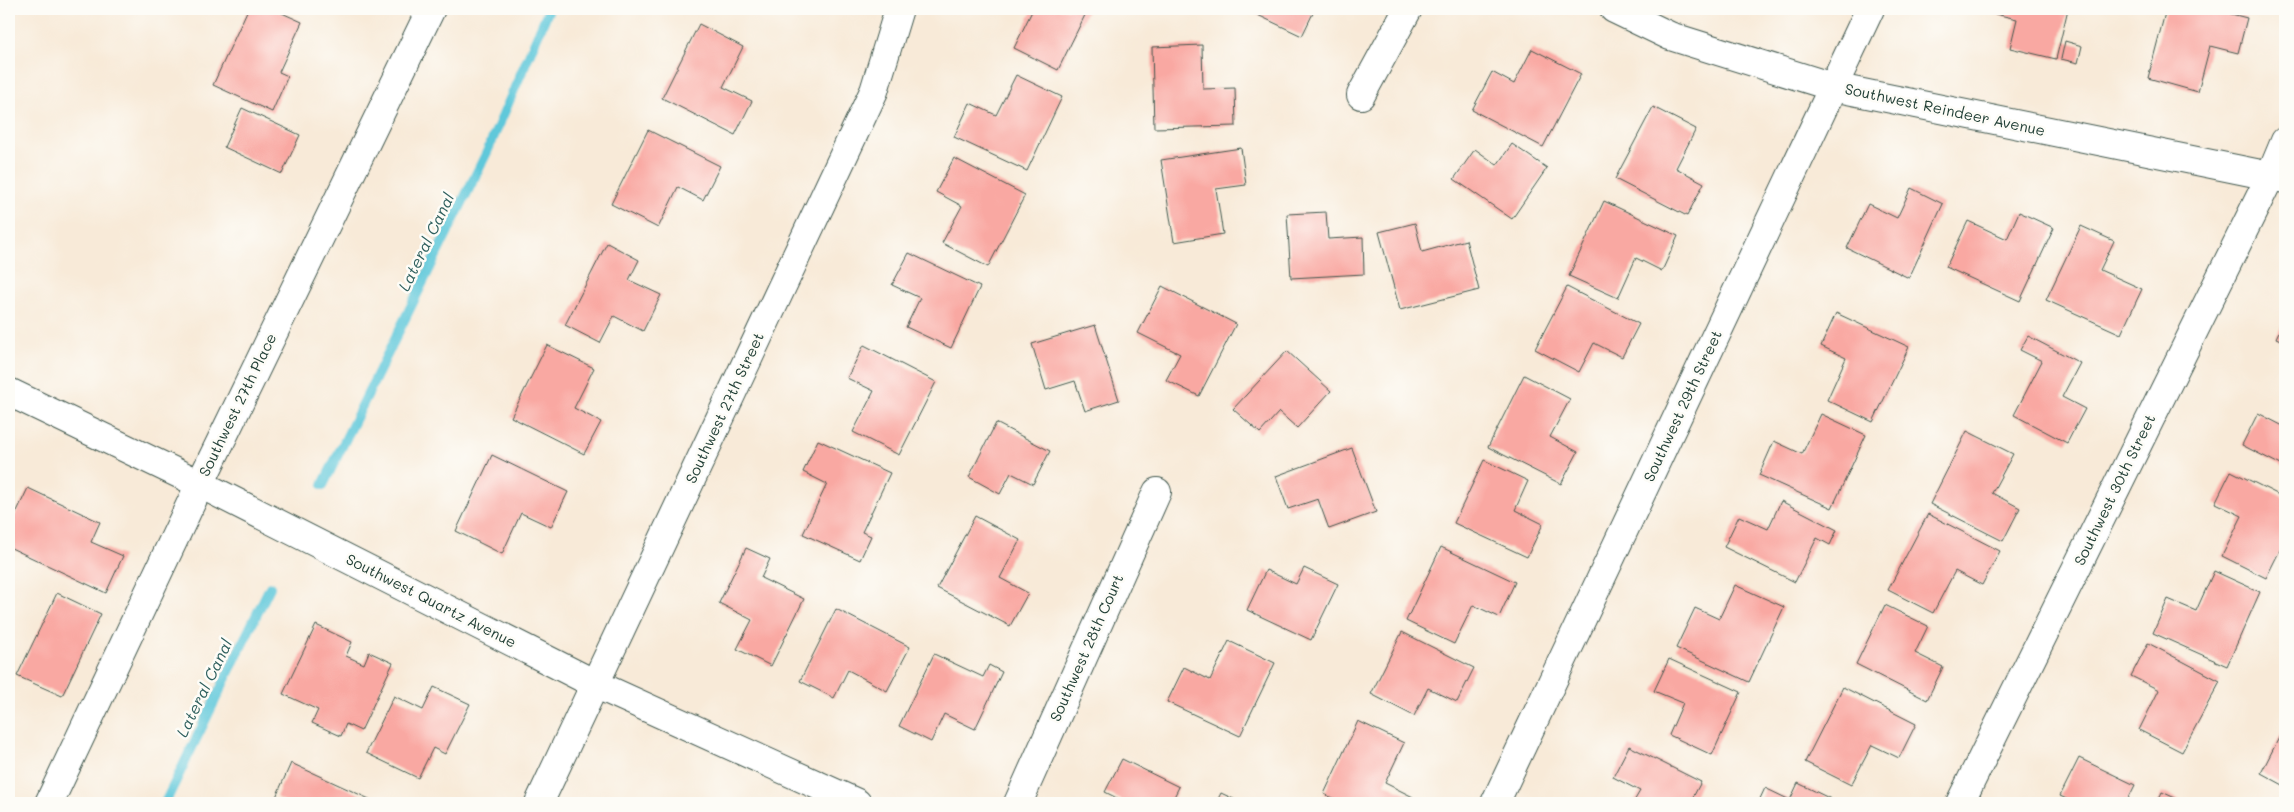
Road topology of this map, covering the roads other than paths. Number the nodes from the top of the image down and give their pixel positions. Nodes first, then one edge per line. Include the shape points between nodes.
1 (431, 9) edge
2 (899, 9) edge
3 (1408, 9) edge
4 (1614, 9) edge
5 (1870, 9) edge
6 (1833, 87) junction
7 (1361, 95) dead end
8 (2285, 141) edge
9 (2278, 178) edge
10 (9, 392) edge
11 (200, 484) junction
12 (1157, 492) dead end
13 (595, 684) junction
14 (49, 803) edge
15 (539, 803) edge
16 (857, 803) edge
17 (1018, 803) edge
18 (1495, 803) edge
19 (1960, 803) edge

1 - 11 street, Southwest 27th Place
2 - 13 street, Southwest 27th Street via 874,91
3 - 7 street
4 - 6 street, Southwest Reindeer Avenue via 1670,36
5 - 6 street, Southwest 29th Street
6 - 9 street, Southwest Reindeer Avenue
6 - 18 street, Southwest 29th Street
8 - 9 street, Southwest 30th Street
9 - 19 street, Southwest 30th Street
10 - 11 street, Southwest Quartz Avenue
11 - 13 street, Southwest Quartz Avenue
11 - 14 street, Southwest 27th Place
12 - 17 street, Southwest 28th Court
13 - 15 street, Southwest 27th Street
13 - 16 street, Southwest Quartz Avenue

